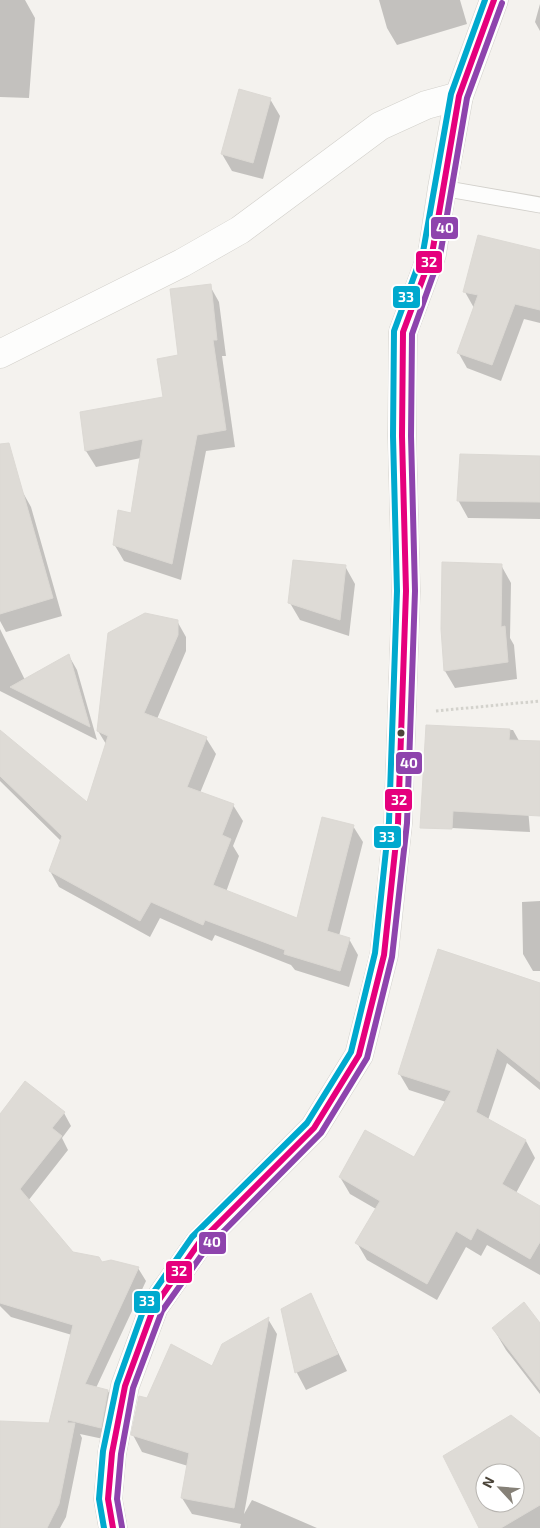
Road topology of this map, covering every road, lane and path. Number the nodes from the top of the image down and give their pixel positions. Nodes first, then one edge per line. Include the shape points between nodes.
1 (494, 0) edge
2 (459, 96) junction
3 (442, 188) junction
4 (540, 205) edge
5 (0, 354) edge
6 (540, 701) edge
7 (402, 714) junction
8 (113, 1528) edge

1 - 2 street
2 - 3 street
2 - 5 street via 426,105 380,126 240,230 182,263
3 - 4 lane
3 - 7 street via 432,254 403,332 406,591
6 - 7 path
7 - 8 street via 398,823 384,955 359,1055 314,1128 199,1243 154,1307 125,1386 112,1453 108,1499

